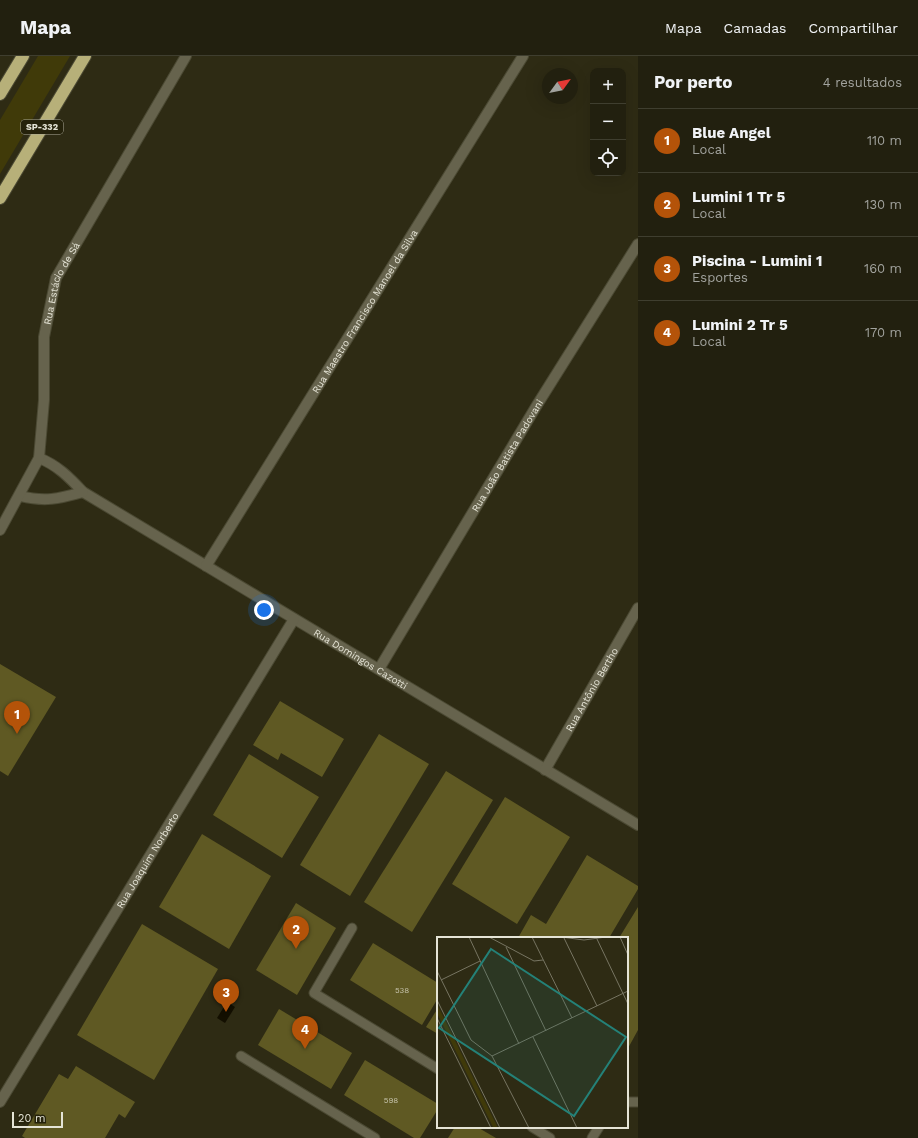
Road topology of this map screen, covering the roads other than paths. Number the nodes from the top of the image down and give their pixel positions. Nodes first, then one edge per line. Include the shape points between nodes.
1 (23, 56) edge
2 (85, 56) edge
3 (186, 56) edge
4 (522, 56) edge
5 (0, 94) edge
6 (0, 198) edge
7 (638, 244) edge
8 (39, 458) junction
9 (83, 492) junction
10 (20, 496) junction
11 (0, 530) edge
12 (206, 566) junction
13 (638, 608) edge
14 (294, 618) junction
15 (379, 669) junction
16 (545, 770) junction
17 (638, 825) edge
18 (352, 928) dead end
19 (241, 1056) dead end
20 (437, 1068) edge
21 (0, 1102) edge
22 (534, 1128) edge
23 (598, 1128) edge
24 (375, 1138) edge
25 (550, 1138) edge
26 (592, 1138) edge

1 - 5 highway
2 - 6 highway, SP-332
3 - 8 street, Rua Estácio de Sá via 56,278 44,337 44,400
4 - 12 street, Rua Maestro Francisco Manoel da Silva
7 - 15 street, Rua João Batista Padovani via 537,405
8 - 9 street, Rua Domingos Cazotti via 52,463
8 - 10 street, Rua Estácio de Sá
9 - 10 street via 39,500
9 - 12 street, Rua Domingos Cazotti
10 - 11 street, Rua Estácio de Sá
12 - 14 street, Rua Domingos Cazotti
13 - 16 street, Rua Antônio Bertho
14 - 15 street, Rua Domingos Cazotti
14 - 21 street, Rua Joaquim Norberto
15 - 16 street, Rua Domingos Cazotti
16 - 17 street, Rua Domingos Cazotti
18 - 20 lane via 314,993
19 - 24 lane
22 - 25 lane
23 - 26 lane

